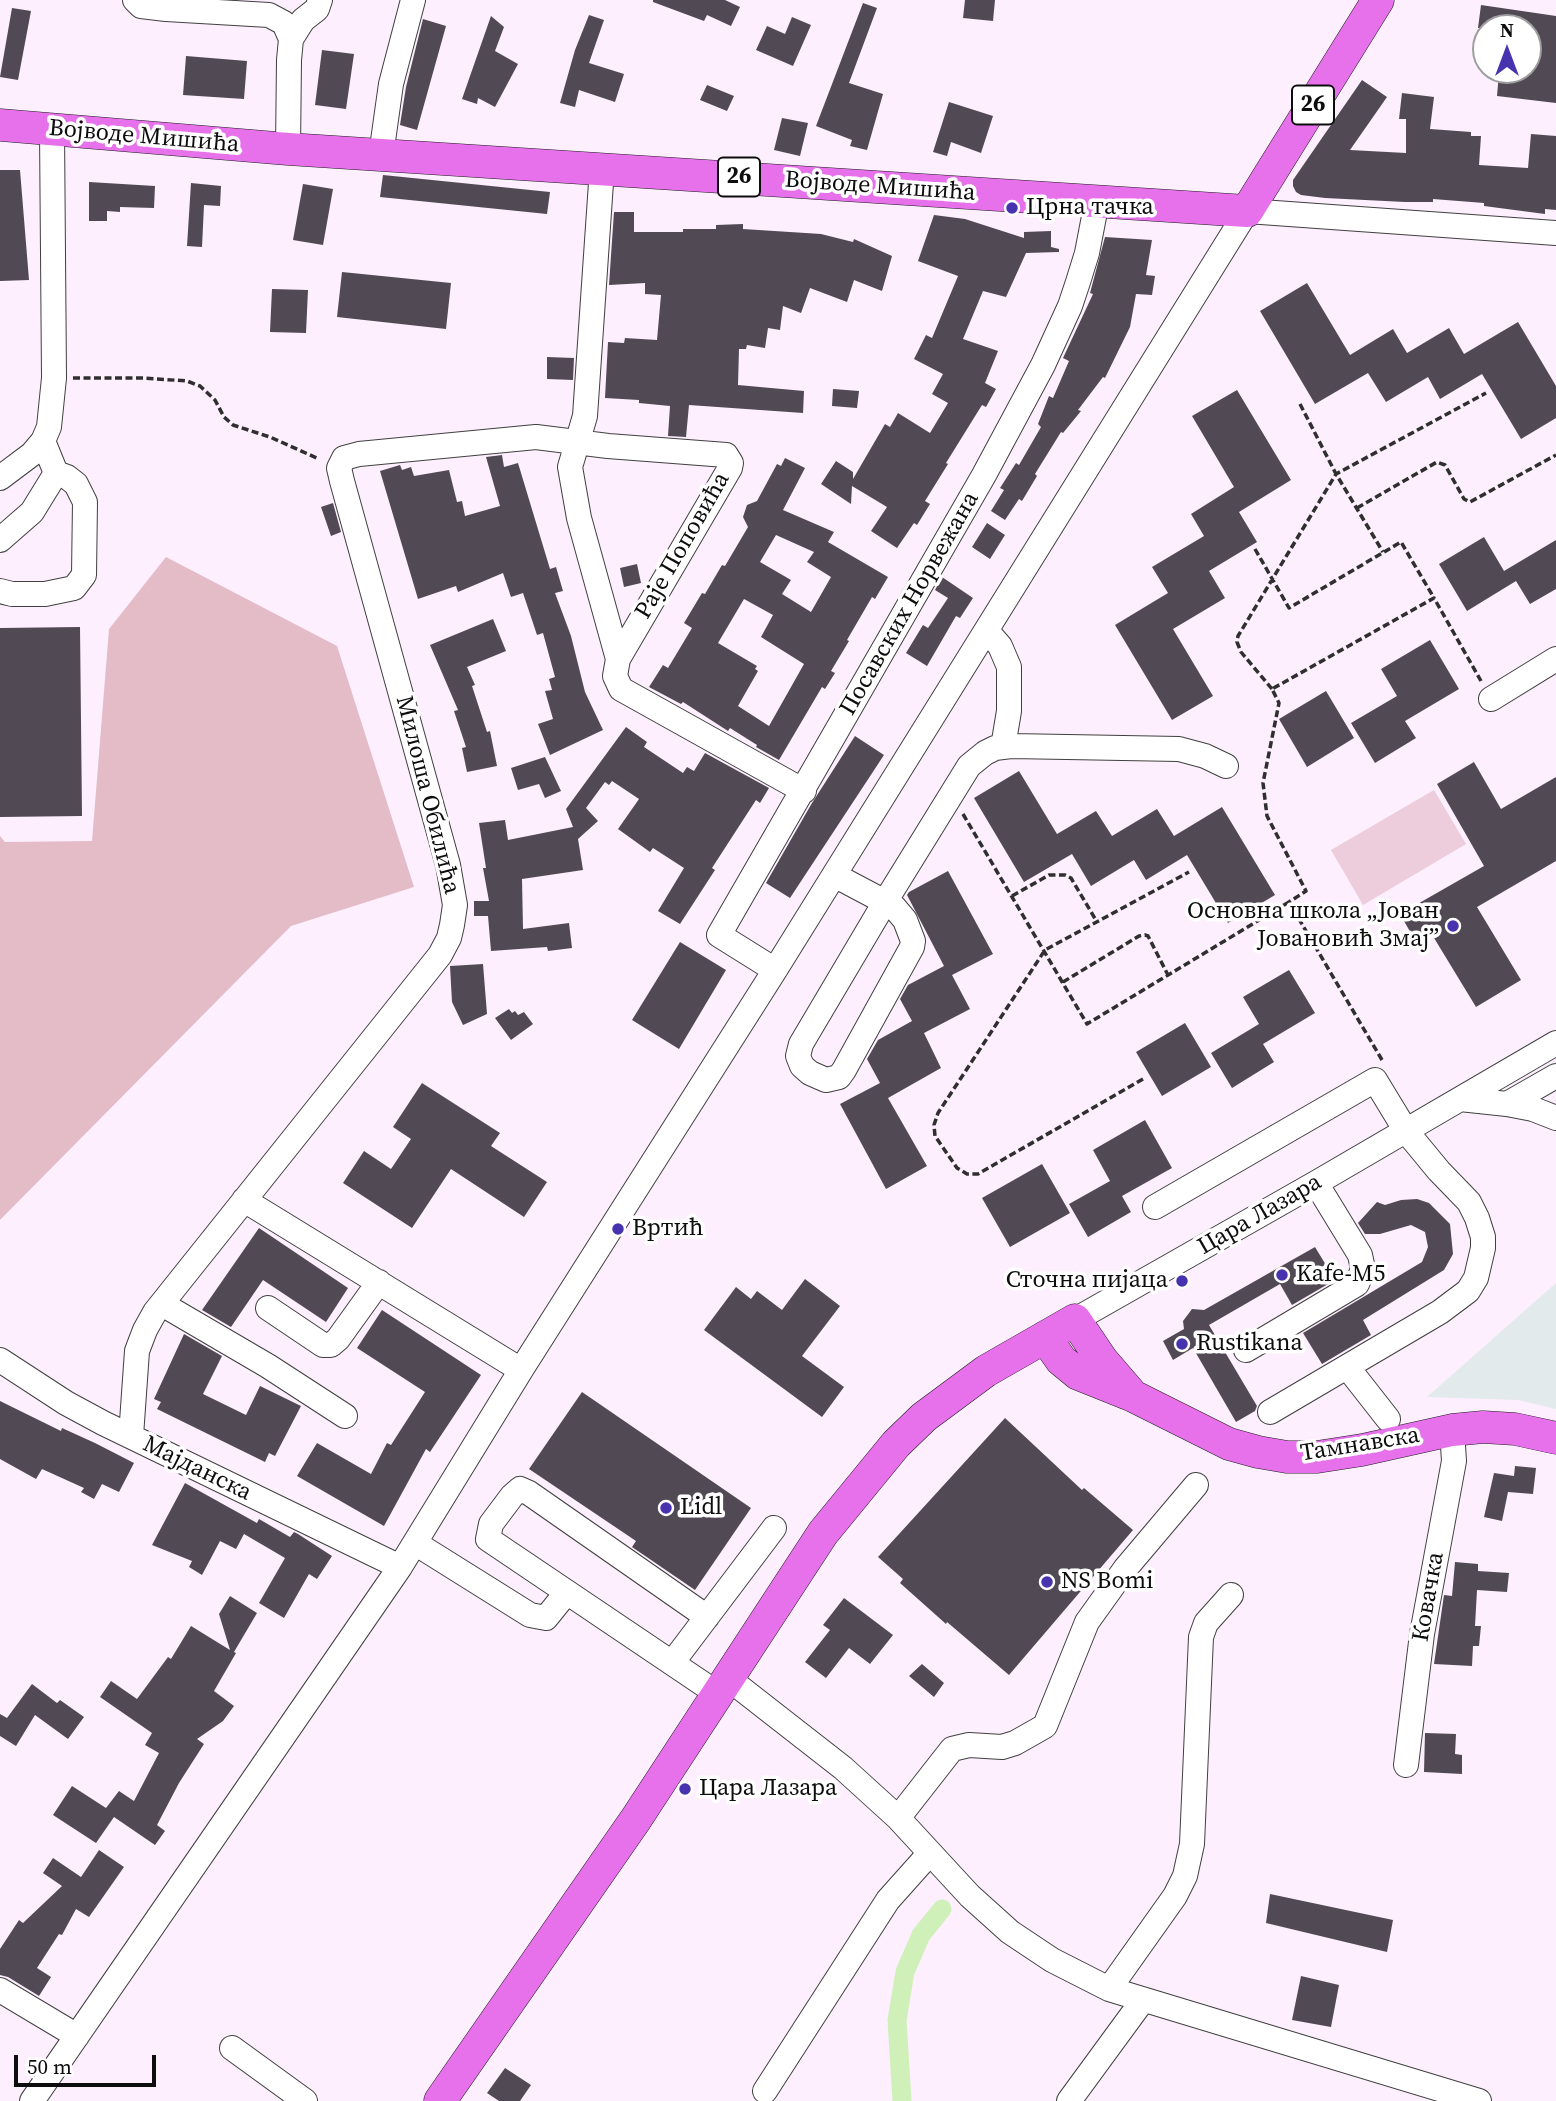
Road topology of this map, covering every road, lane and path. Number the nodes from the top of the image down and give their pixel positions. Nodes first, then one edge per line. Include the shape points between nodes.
1 (135, 0) edge
2 (320, 0) edge
3 (414, 0) edge
4 (1378, 0) edge
5 (291, 39) junction
6 (0, 125) edge
7 (52, 130) junction
8 (288, 149) junction
9 (381, 155) junction
10 (602, 168) junction
11 (1097, 201) junction
12 (1247, 211) junction
13 (1556, 233) edge
14 (54, 377) junction
15 (1486, 393) dead end
16 (1300, 404) dead end
17 (43, 440) junction
18 (576, 441) junction
19 (1556, 454) edge
20 (339, 468) junction
21 (56, 473) junction
22 (1336, 474) junction
23 (0, 478) edge
24 (1357, 508) junction
25 (0, 540) edge
26 (1255, 549) dead end
27 (1383, 552) junction
28 (1273, 577) junction
29 (0, 591) edge
30 (1434, 597) junction
31 (987, 631) junction
32 (618, 659) junction
33 (1556, 659) edge
34 (1272, 689) junction
35 (1491, 699) joint
36 (1003, 747) junction
37 (1226, 766) dead end
38 (804, 791) junction
39 (951, 795) junction
40 (1189, 872) dead end
41 (834, 875) junction
42 (1012, 896) junction
43 (886, 902) junction
44 (1289, 902) junction
45 (1097, 922) junction
46 (1045, 950) junction
47 (775, 970) junction
48 (1168, 977) junction
49 (1063, 982) junction
50 (1556, 1043) edge
51 (1556, 1076) edge
52 (1143, 1079) dead end
53 (1375, 1080) junction
54 (1460, 1099) junction
55 (1507, 1104) junction
56 (1556, 1118) edge
57 (1406, 1130) junction
58 (1316, 1183) junction
59 (244, 1199) junction
60 (1155, 1208) dead end
61 (379, 1282) junction
62 (162, 1304) junction
63 (268, 1308) dead end
64 (1075, 1320) junction
65 (1045, 1337) junction
66 (1246, 1350) dead end
67 (0, 1360) edge
68 (1348, 1368) junction
69 (522, 1370) junction
70 (1133, 1396) junction
71 (1270, 1412) dead end
72 (345, 1416) dead end
73 (1388, 1419) dead end
74 (1452, 1430) junction
75 (131, 1436) junction
76 (1556, 1438) edge
77 (1196, 1485) dead end
78 (774, 1528) dead end
79 (415, 1543) junction
80 (400, 1567) junction
81 (567, 1592) junction
82 (1231, 1595) dead end
83 (707, 1617) junction
84 (672, 1663) junction
85 (723, 1686) junction
86 (1406, 1765) dead end
87 (898, 1818) junction
88 (930, 1853) junction
89 (1109, 1989) junction
90 (0, 1990) edge
91 (1143, 2000) junction
92 (77, 2036) junction
93 (232, 2048) dead end
94 (765, 2091) dead end
95 (32, 2101) edge
96 (305, 2101) edge
97 (440, 2101) edge
98 (1069, 2101) edge
99 (1479, 2101) edge

1 - 5 street via 141,6 269,15 284,23
2 - 5 street
3 - 9 street via 391,84
4 - 12 main road, 26
5 - 8 street
6 - 7 main road, Војводе Мишића / 26
7 - 8 main road, Војводе Мишића / 26
7 - 14 street
8 - 9 main road, Војводе Мишића / 26
9 - 10 main road, Војводе Мишића / 26
10 - 11 main road, Војводе Мишића / 26
10 - 18 street, Раје Поповића via 584,416
11 - 12 main road, Војводе Мишића / 26
11 - 38 street, Посавских Норвежана via 1078,282 1043,365
12 - 13 street, Војводе Мишића
12 - 31 street
14 - 17 street via 49,427
14 - 20 path via 187,381 215,400 233,425
15 - 22 path
16 - 22 path
17 - 21 street
17 - 23 street via 21,465
18 - 20 street via 536,437 359,454 344,458
18 - 32 street, Раје Поповића via 571,484
18 - 32 street, Раје Поповића via 720,454 731,463
19 - 24 path via 1470,502 1445,465 1437,462
20 - 59 street, Милоша Обилића via 455,905 449,938 440,954
21 - 25 street via 32,512
21 - 29 street via 75,484 85,502 81,580 71,589 45,594
22 - 24 path
22 - 28 path
24 - 27 path
26 - 28 path
27 - 28 path via 1289,608
27 - 30 path via 1401,541
28 - 34 path via 1237,642
30 - 34 path
30 - 35 path
31 - 36 street via 1009,667
31 - 41 street
32 - 38 street, Раје Поповића via 615,676 621,689
33 - 35 street
34 - 44 path via 1279,703 1263,783 1267,816 1306,891
36 - 37 street via 1179,749
36 - 39 street via 985,753 969,766
38 - 47 street, Посавских Норвежана via 719,935
39 - 42 path
39 - 43 street
40 - 45 path
41 - 43 street
41 - 47 street
42 - 45 path via 1049,875 1065,875
42 - 46 path
43 - 43 street via 905,920 912,947 839,1077 818,1077 802,1066 798,1050
44 - 48 path
44 - 53 path via 1389,1072
45 - 46 path
46 - 49 path
46 - 52 path via 935,1118 935,1136 952,1163 962,1173 978,1174
47 - 69 street
48 - 49 path via 1087,1024
48 - 49 path via 1145,935
50 - 54 street, Цара Лазара
51 - 55 street
53 - 57 street
53 - 60 street
54 - 55 street
54 - 57 street, Цара Лазара
55 - 56 street
57 - 58 street, Цара Лазара
57 - 68 street via 1469,1202 1483,1237 1480,1266 1468,1291 1455,1302
58 - 64 street, Цара Лазара
58 - 66 street via 1360,1255 1363,1269 1357,1284
59 - 61 street
59 - 62 street, Милоша Обилића
61 - 63 street via 331,1345 323,1345
61 - 69 street
62 - 72 street
62 - 75 street, Милоша Обилића via 137,1351
64 - 65 main road, Цара Лазара
64 - 70 main road
65 - 70 main road, Тамнавска via 1078,1374
65 - 85 main road, Цара Лазара via 955,1393 896,1444 823,1533
67 - 75 street, Мајданска via 66,1403
68 - 71 street
68 - 73 street
69 - 79 street
70 - 74 main road, Тамнавска via 1229,1444 1287,1457 1362,1450
74 - 76 main road, Тамнавска via 1515,1429
74 - 86 street, Ковачка via 1454,1461 1422,1634
75 - 80 street, Мајданска
77 - 87 street via 1087,1622 1045,1726 1002,1747 952,1749
78 - 83 street
79 - 80 street
79 - 81 street via 530,1615 546,1618
80 - 92 street
81 - 83 street via 488,1539 491,1524 520,1489
81 - 84 street
82 - 89 street via 1206,1623 1201,1637 1192,1844 1185,1876
83 - 84 street
84 - 85 street
85 - 87 street via 843,1768
85 - 97 main road, Цара Лазара
87 - 88 street
88 - 89 street via 1010,1931 1052,1960
88 - 94 street via 888,1900
89 - 91 street
90 - 92 street
91 - 98 street
91 - 99 street
92 - 95 street
93 - 96 street

